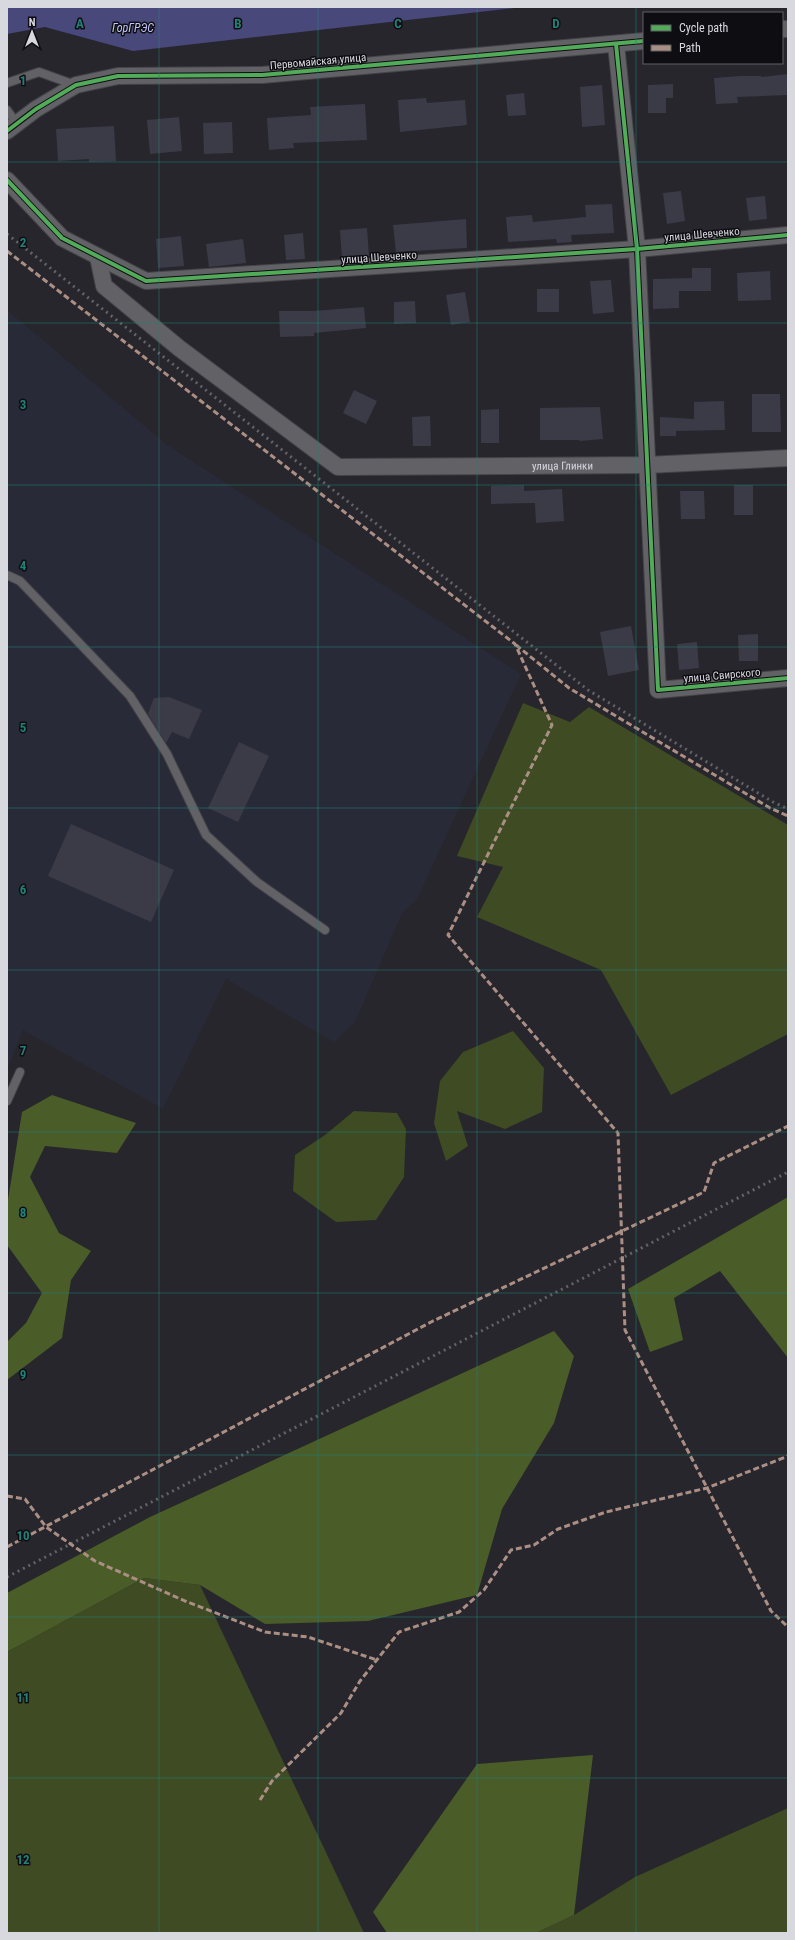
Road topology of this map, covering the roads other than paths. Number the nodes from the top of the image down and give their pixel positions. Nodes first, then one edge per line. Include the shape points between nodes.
1 (643, 41) edge
2 (616, 44) junction
3 (7, 83) edge
4 (76, 85) junction
5 (7, 110) edge
6 (12, 128) edge
7 (7, 180) edge
8 (788, 235) edge
9 (637, 248) junction
10 (98, 257) junction
11 (788, 458) edge
12 (647, 465) junction
13 (7, 575) edge
14 (788, 678) edge
15 (325, 930) dead end
16 (20, 1072) dead end
17 (7, 1101) edge

1 - 2 street, Первомайская улица
2 - 4 street, Первомайская улица via 262,75 118,76
2 - 9 street
3 - 4 lane via 39,72
4 - 6 street, Первомайская улица via 36,109
5 - 6 lane
7 - 10 street, улица Шевченко via 62,238
8 - 9 street, улица Шевченко
9 - 10 street, улица Шевченко via 146,281
9 - 12 street
10 - 12 street, улица Глинки via 104,286 180,348 338,467
11 - 12 street, улица Глинки
12 - 14 street, улица Свирского via 658,690
13 - 15 lane via 20,581 130,696 167,754 206,835 257,882
16 - 17 lane

